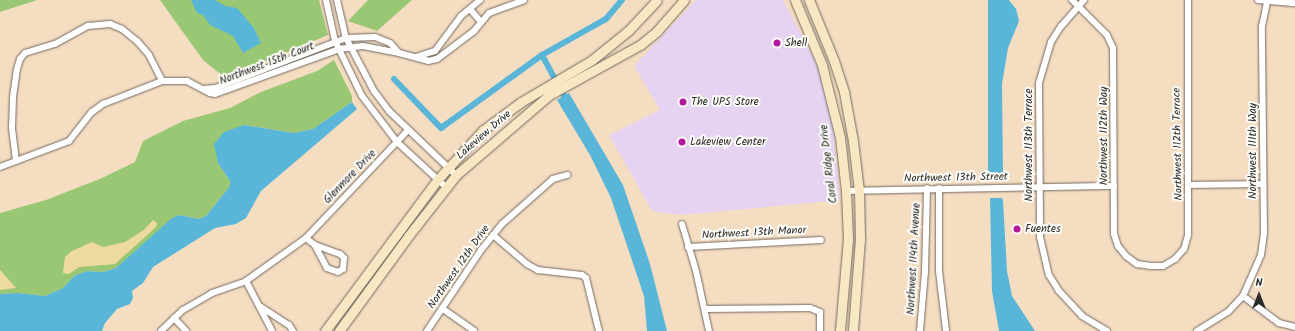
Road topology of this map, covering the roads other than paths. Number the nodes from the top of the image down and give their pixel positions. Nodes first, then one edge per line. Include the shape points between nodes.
1 (326, 0) edge
2 (337, 0) edge
3 (480, 0) edge
4 (524, 0) edge
5 (657, 0) edge
6 (684, 0) edge
7 (795, 0) edge
8 (809, 0) edge
9 (1072, 0) edge
10 (1084, 0) edge
11 (1188, 0) edge
12 (1258, 0) edge
13 (1267, 3) junction
14 (1295, 3) edge
15 (1077, 5) junction
16 (470, 9) junction
17 (481, 22) junction
18 (346, 38) junction
19 (335, 41) junction
20 (350, 47) junction
21 (339, 49) junction
22 (399, 53) junction
23 (414, 58) junction
24 (568, 79) junction
25 (162, 80) junction
26 (203, 89) junction
27 (547, 91) junction
28 (408, 130) junction
29 (397, 142) junction
30 (16, 161) junction
31 (0, 167) edge
32 (448, 168) junction
33 (456, 175) junction
34 (567, 175) dead end
35 (438, 179) junction
36 (1262, 184) junction
37 (1190, 185) junction
38 (1114, 186) junction
39 (446, 187) junction
40 (1039, 187) junction
41 (927, 188) junction
42 (940, 188) junction
43 (846, 191) junction
44 (859, 191) junction
45 (682, 224) dead end
46 (493, 235) junction
47 (306, 238) junction
48 (822, 240) dead end
49 (314, 245) junction
50 (688, 247) junction
51 (1151, 266) joint
52 (939, 271) junction
53 (926, 272) junction
54 (246, 281) junction
55 (1243, 296) junction
56 (260, 306) junction
57 (442, 309) junction
58 (705, 309) junction
59 (174, 318) junction
60 (1295, 327) edge
61 (161, 331) edge
62 (186, 331) edge
63 (272, 331) edge
64 (292, 331) edge
65 (325, 331) edge
66 (339, 331) edge
67 (427, 331) edge
68 (474, 331) edge
69 (599, 331) edge
70 (708, 331) edge
71 (820, 331) edge
72 (840, 331) edge
73 (853, 331) edge
74 (920, 331) edge
75 (946, 331) edge
76 (1107, 331) edge
77 (1197, 331) edge

1 - 19 street
2 - 18 street
3 - 16 street
4 - 17 street, Northwest 15th Court via 489,13
5 - 24 street, Lakeview Drive via 628,31
6 - 24 street, Lakeview Drive via 657,31 640,45
7 - 43 street, Coral Ridge Drive via 831,95 840,137
8 - 44 street via 844,92
9 - 15 street, Northwest 112th Way
10 - 15 street, Northwest 113th Terrace
11 - 37 street, Northwest 112th Terrace
12 - 13 street
13 - 14 street
13 - 36 street, Northwest 111th Way via 1262,26
15 - 38 street, Northwest 112th Way via 1107,35 1113,48
15 - 40 street, Northwest 113th Terrace via 1051,42 1039,83
16 - 17 street
16 - 23 street via 461,16 435,51
17 - 23 street, Northwest 15th Court via 474,31 437,59 428,61
18 - 19 street, Northwest 15th Court
18 - 20 street
18 - 22 street, Northwest 15th Court via 376,37 390,43
19 - 21 street
19 - 26 street, Northwest 15th Court via 214,88
20 - 21 street, Northwest 15th Court
20 - 22 street, Northwest 15th Court via 368,46
20 - 28 street via 374,91
21 - 26 street, Northwest 15th Court via 221,93 210,93
21 - 29 street via 362,96
22 - 23 street, Northwest 15th Court
24 - 27 street, Lakeview Drive
25 - 26 street, Northwest 15th Court via 187,81
25 - 30 street, Northwest 15th Court via 103,104 92,112 69,141
25 - 30 street via 149,55 137,41 122,29 110,24 88,26 55,44 25,54 20,59 17,69 14,98 12,127
27 - 32 street, Lakeview Drive via 501,115
27 - 33 street, Lakeview Drive
28 - 29 street, Glenmore Drive
28 - 32 street
29 - 35 street
29 - 47 street, Glenmore Drive
30 - 31 street, Northwest 15th Court
32 - 33 street
32 - 35 street, Lakeview Drive
33 - 39 street, Lakeview Drive
34 - 46 street, Northwest 12th Drive via 553,179 517,209
35 - 39 street
35 - 65 street, Lakeview Drive
36 - 37 street
36 - 55 street, Northwest 111th Way via 1264,233 1261,255
37 - 51 street, Northwest 112th Terrace via 1188,235 1184,249 1175,259 1163,266
38 - 40 street, Northwest 13th Street
38 - 51 street, Northwest 112th Way via 1114,234 1118,246 1137,264
39 - 66 street, Lakeview Drive
40 - 42 street, Northwest 13th Street
40 - 76 street, Northwest 113th Terrace via 1043,258 1049,275 1059,291 1082,316
41 - 42 street, Northwest 13th Street
41 - 44 street, Northwest 13th Street
41 - 53 street, Northwest 114th Avenue
42 - 52 street, Northwest 114th Avenue
43 - 44 street, Northwest 13th Street
43 - 72 street, Coral Ridge Drive via 848,238
44 - 73 street via 860,238
45 - 50 street
46 - 57 street, Northwest 12th Drive
46 - 69 street via 527,264 538,270 582,275 586,278
47 - 49 street
47 - 54 street, Glenmore Drive
48 - 50 street, Northwest 13th Manor
49 - 49 street via 340,254 344,258 343,269 338,272 327,268
50 - 58 street
52 - 53 street
52 - 75 street, Northwest 114th Avenue
53 - 74 street, Northwest 114th Avenue
54 - 56 street
54 - 59 street, Glenmore Drive via 212,293
55 - 60 street via 1279,324
55 - 77 street, Northwest 111th Way via 1228,312
56 - 63 street
56 - 64 street via 289,325
57 - 67 street, Northwest 12th Drive
57 - 68 street
58 - 70 street
58 - 71 street via 810,308 820,312
59 - 61 street, Glenmore Drive
59 - 62 street

